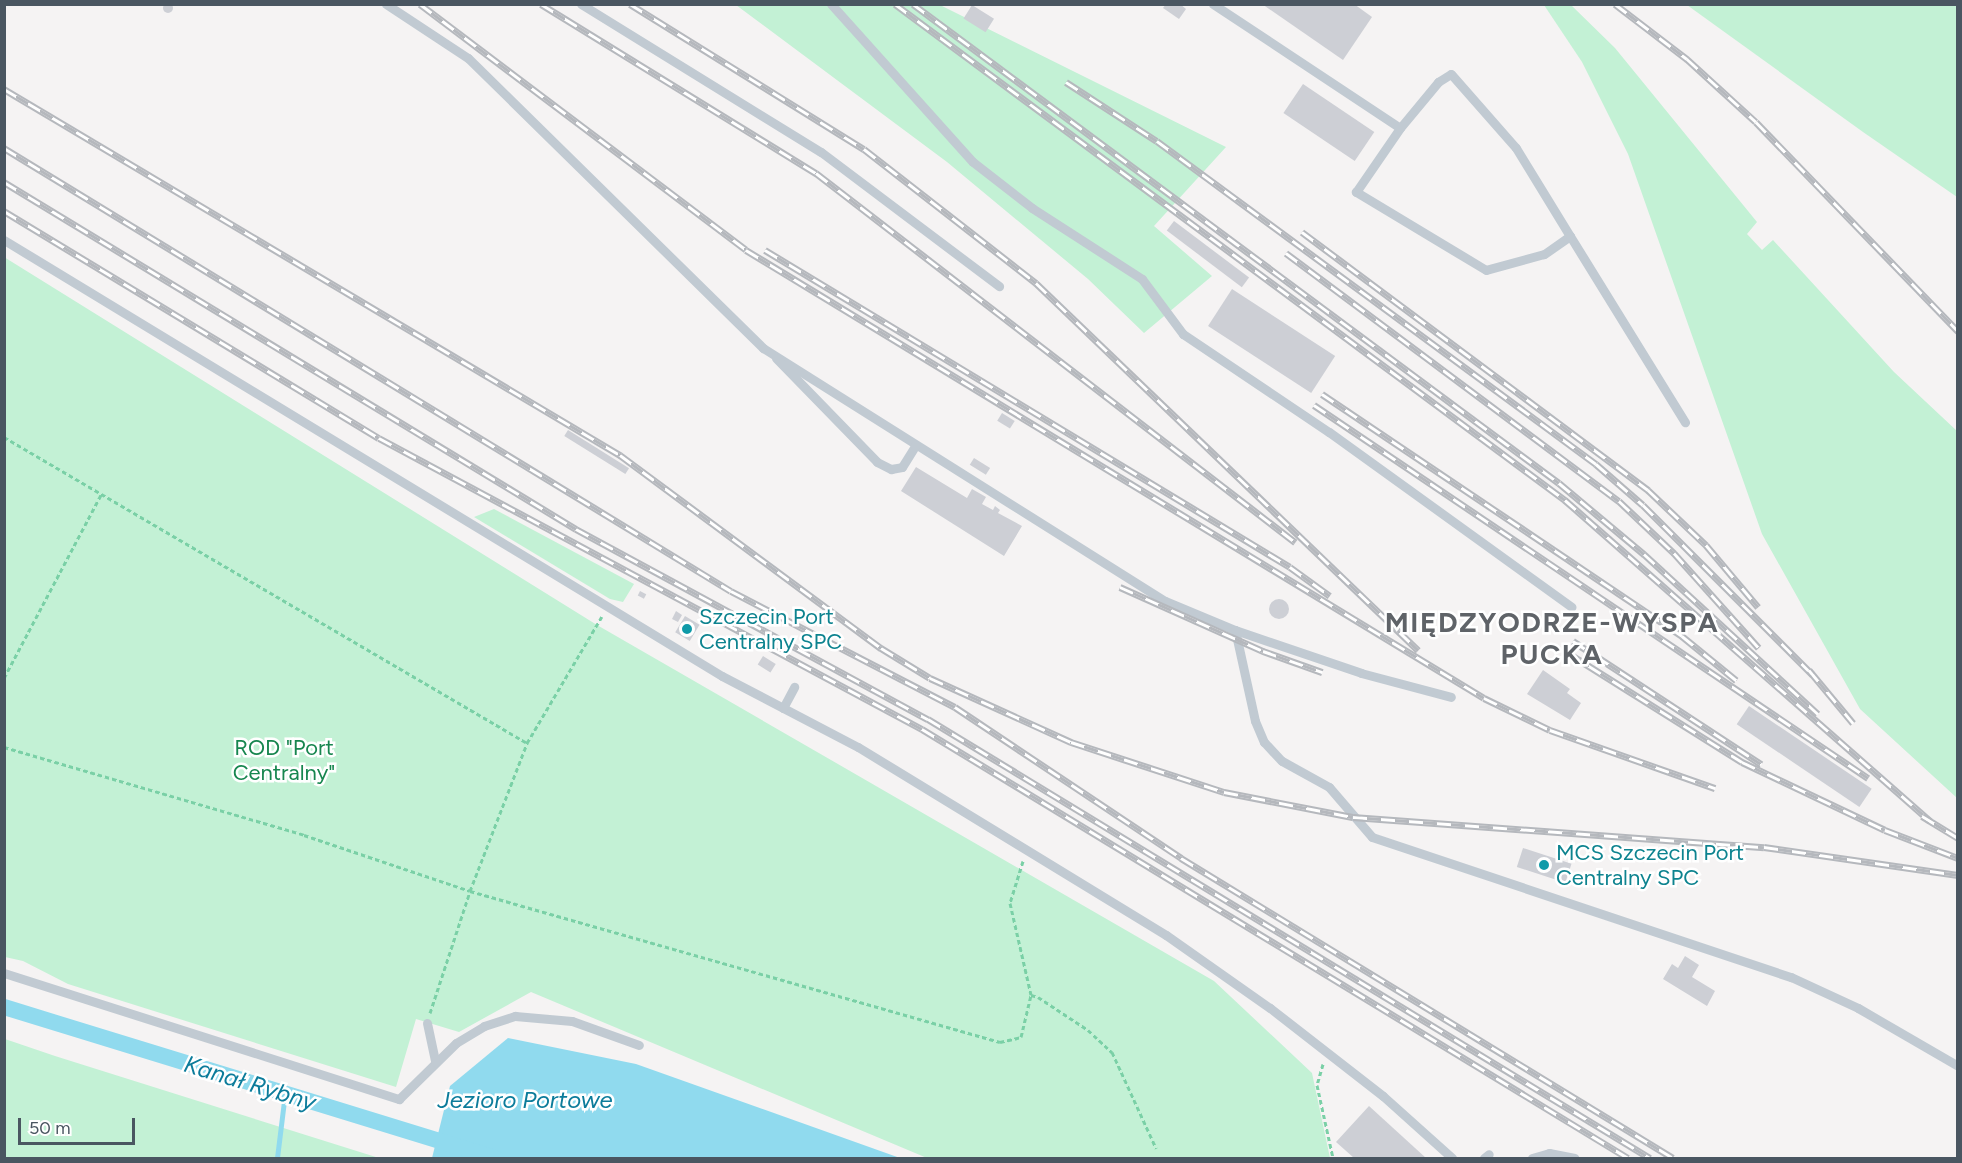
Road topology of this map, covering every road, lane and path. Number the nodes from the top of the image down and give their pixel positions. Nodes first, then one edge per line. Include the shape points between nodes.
1 (386, 4) edge
2 (580, 4) edge
3 (831, 4) edge
4 (1213, 4) edge
5 (1400, 128) junction
6 (1570, 236) junction
7 (4, 240) edge
8 (999, 286) dead end
9 (771, 352) junction
10 (1684, 422) dead end
11 (4, 437) edge
12 (916, 445) junction
13 (101, 495) junction
14 (1572, 607) dead end
15 (597, 625) dead end
16 (1235, 630) junction
17 (4, 678) edge
18 (794, 687) dead end
19 (1451, 697) dead end
20 (783, 708) junction
21 (527, 743) junction
22 (4, 747) edge
23 (1018, 868) dead end
24 (470, 891) junction
25 (4, 973) edge
26 (1031, 995) junction
27 (427, 1023) joint
28 (639, 1045) dead end
29 (1327, 1053) junction
30 (435, 1062) junction
31 (1958, 1066) edge
32 (1156, 1148) dead end
33 (1333, 1158) edge
34 (1452, 1158) edge
35 (1532, 1158) edge
36 (1575, 1158) edge

1 - 9 lane via 468,58
2 - 8 lane via 821,152
3 - 14 lane via 973,162 1032,208 1142,279 1183,334 1398,480
4 - 5 lane
5 - 6 lane via 1438,82 1451,74 1516,148
5 - 6 lane via 1356,192 1486,270 1544,254
6 - 10 lane
7 - 20 lane via 636,624
9 - 12 lane
9 - 12 lane via 877,462 891,470 902,467
11 - 13 path
12 - 16 lane via 1137,586
13 - 17 path
13 - 21 path
15 - 21 path
16 - 19 lane via 1361,673
16 - 31 lane via 1255,721 1264,742 1282,761 1329,787 1372,837 1791,977 1858,1008
18 - 20 lane
20 - 29 lane via 858,747 1157,929
21 - 24 path
22 - 24 path via 304,835
23 - 26 path via 1010,903
24 - 26 path via 1000,1042 1021,1037
24 - 27 path
25 - 30 lane via 399,1099
26 - 32 path via 1088,1030 1112,1052
27 - 30 lane
28 - 30 lane via 572,1021 515,1016 484,1026
29 - 33 path via 1317,1085
29 - 34 lane via 1383,1096
35 - 36 lane via 1549,1154

